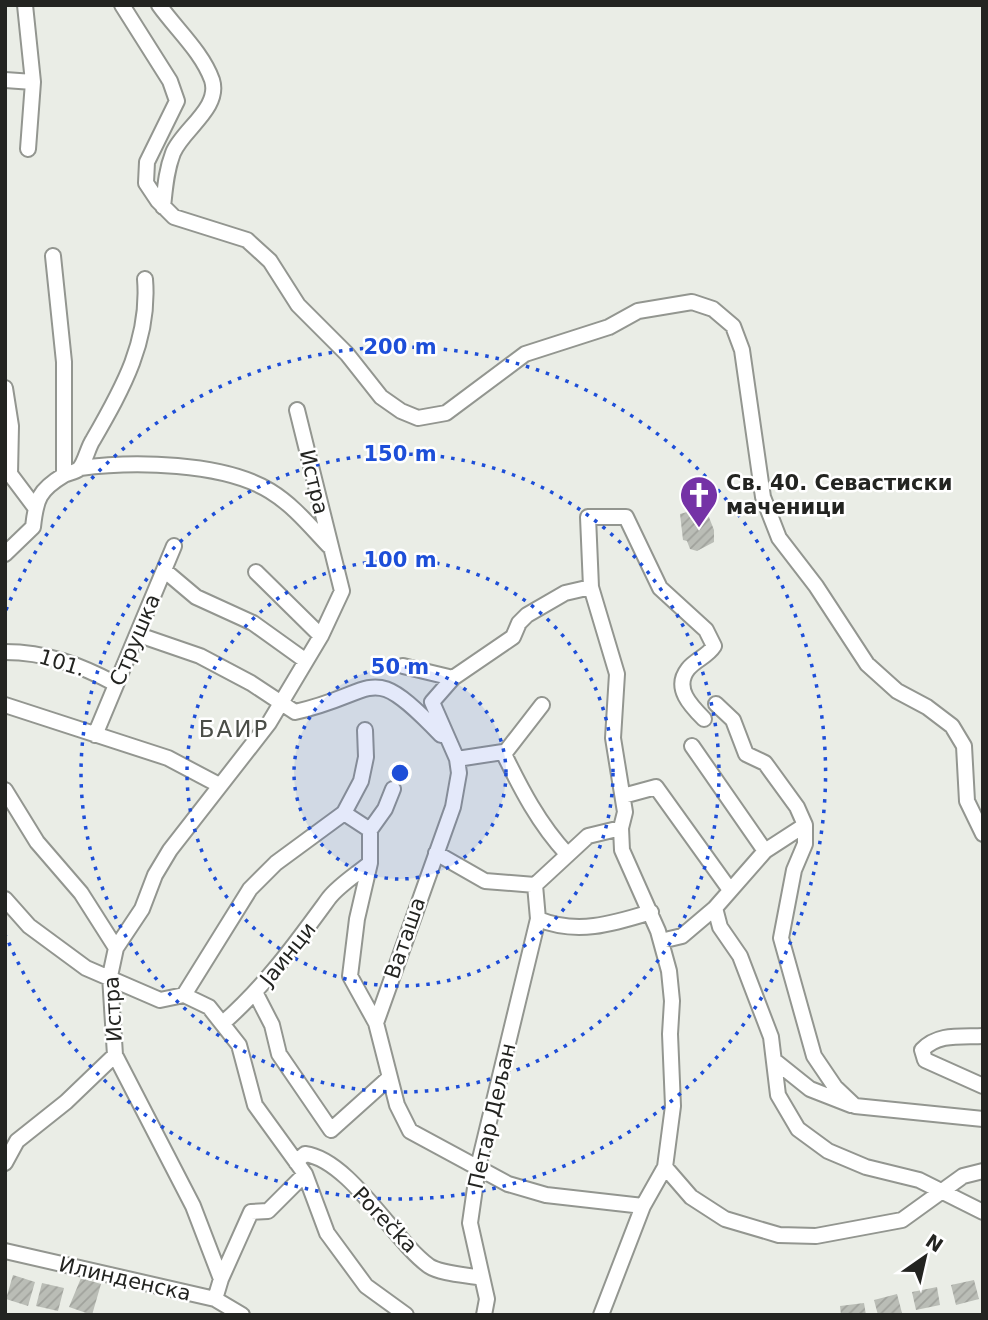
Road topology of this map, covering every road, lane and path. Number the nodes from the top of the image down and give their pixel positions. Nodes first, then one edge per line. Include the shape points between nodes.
1 (24, 5) edge
2 (122, 5) edge
3 (159, 5) edge
4 (5, 80) edge
5 (33, 82) junction
6 (28, 149) dead end
7 (163, 207) junction
8 (52, 256) dead end
9 (145, 279) dead end
10 (5, 388) edge
11 (7, 407) edge
12 (297, 410) dead end
13 (80, 468) junction
14 (64, 475) junction
15 (34, 506) junction
16 (174, 545) dead end
17 (329, 546) junction
18 (5, 554) edge
19 (164, 570) junction
20 (256, 572) dead end
21 (591, 587) junction
22 (139, 635) junction
23 (321, 636) junction
24 (5, 652) edge
25 (306, 661) junction
26 (403, 666) dead end
27 (453, 678) junction
28 (116, 684) junction
29 (280, 704) junction
30 (716, 704) dead end
31 (5, 705) edge
32 (542, 705) dead end
33 (704, 719) dead end
34 (365, 730) dead end
35 (95, 735) junction
36 (450, 744) junction
37 (692, 746) dead end
38 (504, 754) junction
39 (457, 759) junction
40 (219, 785) junction
41 (393, 789) dead end
42 (5, 790) edge
43 (623, 796) junction
44 (344, 813) junction
45 (804, 825) junction
46 (621, 828) junction
47 (370, 830) junction
48 (983, 834) edge
49 (765, 850) junction
50 (436, 853) junction
51 (567, 854) junction
52 (370, 863) junction
53 (535, 885) junction
54 (730, 890) junction
55 (5, 899) edge
56 (715, 908) junction
57 (651, 912) junction
58 (5, 914) edge
59 (538, 919) junction
60 (29, 926) junction
61 (661, 941) junction
62 (116, 948) junction
63 (110, 976) junction
64 (256, 994) junction
65 (184, 995) junction
66 (224, 1022) junction
67 (376, 1023) junction
68 (983, 1036) edge
69 (115, 1055) junction
70 (775, 1061) junction
71 (389, 1078) junction
72 (983, 1086) edge
73 (855, 1106) junction
74 (983, 1119) edge
75 (5, 1163) edge
76 (478, 1167) junction
77 (664, 1167) junction
78 (300, 1168) junction
79 (983, 1171) edge
80 (941, 1191) junction
81 (643, 1206) junction
82 (983, 1212) edge
83 (5, 1251) edge
84 (482, 1278) junction
85 (221, 1279) junction
86 (215, 1299) junction
87 (242, 1315) edge
88 (406, 1315) edge
89 (484, 1315) edge
90 (601, 1315) edge

1 - 5 street
2 - 7 street via 177,100 147,162 146,183
3 - 7 street via 213,83 206,109 173,152
4 - 5 street
5 - 6 street
7 - 48 street via 174,217 247,240 270,261 298,305 347,354 381,397 418,418 446,413 525,354 609,327 638,311 692,302 713,309 733,326 742,350 763,497 779,538 867,664 897,691 952,726 964,747 967,801
8 - 14 street via 64,362
9 - 13 street via 147,301 136,358
10 - 11 street
11 - 15 street via 10,474
12 - 17 street, Истра
13 - 14 street
13 - 17 street via 105,465 218,471 267,489 291,506
14 - 15 street via 41,493
15 - 18 street via 33,527
16 - 19 street, Струшка
17 - 23 street, Истра via 342,591
19 - 22 street, Струшка
19 - 25 street via 196,597 253,623
20 - 23 street
21 - 27 street, Ваташа via 565,593 527,615 513,637
21 - 33 street via 588,517 626,517 660,588 706,630 714,646 687,670 683,685 686,701
21 - 43 street via 617,674 613,738
22 - 28 street, Струшка
22 - 29 street via 200,656
23 - 25 street, Истра
24 - 28 street, 101. via 55,658
25 - 29 street, Истра
26 - 27 street
27 - 36 street, Ваташа via 432,702
28 - 35 street, Струшка
29 - 36 street via 295,712 324,706 364,687 382,686 405,697
29 - 40 street, Истра via 252,747
30 - 45 street via 733,720 746,754 765,763 797,807
31 - 35 street
32 - 38 street
34 - 44 street via 361,781
35 - 40 street via 168,758
36 - 39 street, Ваташа
37 - 49 street
38 - 39 street
38 - 51 street via 525,797
39 - 50 street, Ваташа via 453,807
40 - 62 street, Истра via 170,850 142,909
41 - 47 street
42 - 62 street via 37,842 81,893
43 - 46 street
43 - 54 street via 656,788
44 - 47 street
44 - 65 street via 284,856 250,889
45 - 49 street
45 - 73 street via 805,844 794,870 780,938 814,1056
46 - 51 street via 588,836
46 - 57 street via 622,850
47 - 52 street
49 - 54 street
50 - 53 street via 485,881
50 - 67 street, Ваташа
51 - 53 street
52 - 64 street, Јаинци via 330,897
52 - 67 street via 350,976
53 - 59 street, Петар Дељан
54 - 56 street
55 - 60 street
56 - 61 street via 682,936
56 - 70 street via 720,927 740,956 771,1037
57 - 59 street via 600,927 558,927
57 - 61 street
58 - 60 street
59 - 76 street, Петар Дељан
60 - 63 street via 86,968
61 - 77 street via 672,1001 673,1106
62 - 63 street, Истра
63 - 65 street via 160,1000
63 - 69 street, Истра
64 - 66 street
64 - 71 street, Јаинци via 272,1025 279,1054 331,1130
65 - 66 street via 209,1007
66 - 78 street via 239,1045 255,1105
67 - 71 street
68 - 72 street via 938,1039 922,1050 925,1060 937,1068
69 - 75 street via 17,1141
69 - 85 street, Истра via 193,1206
70 - 73 street via 810,1088
70 - 80 street via 778,1095 798,1129 828,1151
71 - 76 street via 410,1131
73 - 74 street
76 - 81 street via 508,1184 545,1195
76 - 84 street, Петар Дељан via 470,1223
77 - 80 street via 691,1196 725,1219 779,1235 816,1236 902,1220
77 - 81 street
78 - 84 street, Porečka via 305,1154 318,1156 361,1191 430,1267
78 - 85 street via 268,1211 251,1212
78 - 88 street via 327,1233 366,1286
79 - 80 street via 964,1176
80 - 82 street
81 - 90 street
83 - 86 street, Илинденска
84 - 89 street, Петар Дељан via 487,1299
85 - 86 street
86 - 87 street, Илинденска

